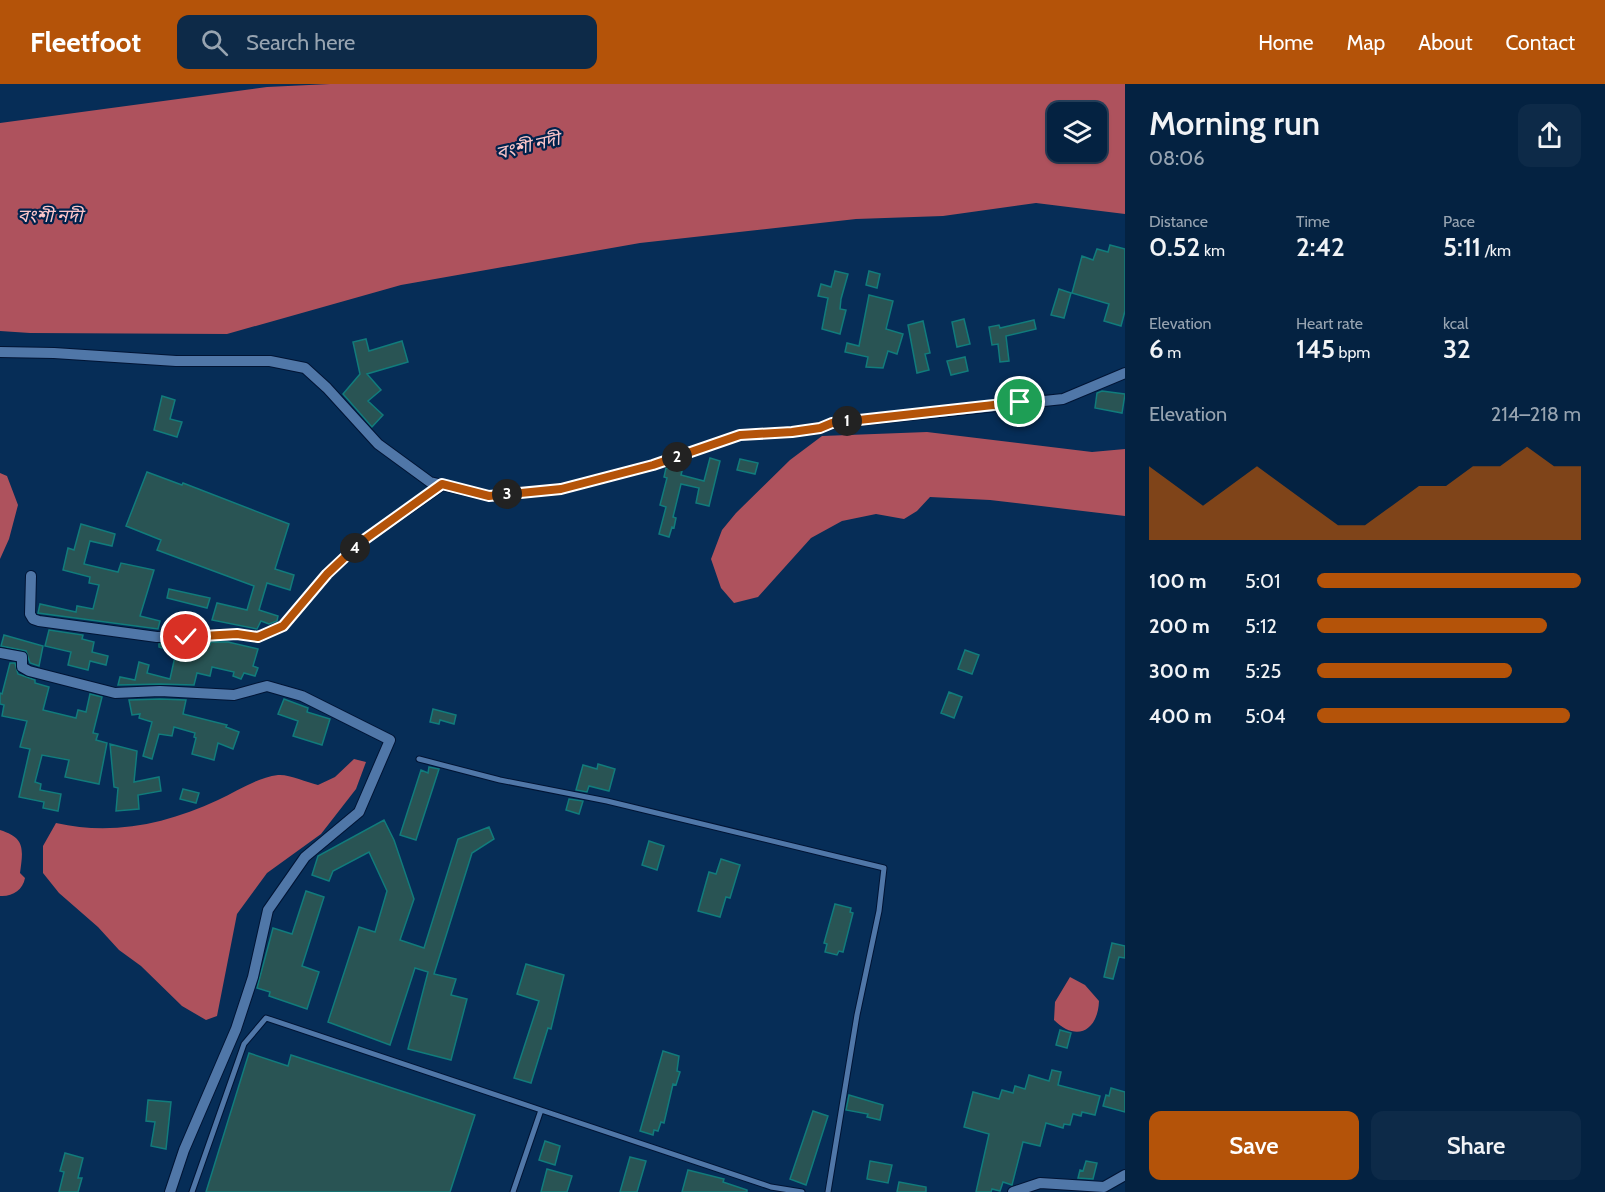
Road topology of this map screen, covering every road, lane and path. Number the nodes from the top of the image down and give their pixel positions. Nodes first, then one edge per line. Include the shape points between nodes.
1 (0, 352) edge
2 (1125, 373) edge
3 (442, 484) junction
4 (31, 576) dead end
5 (0, 653) edge
6 (419, 759) dead end
7 (541, 1110) junction
8 (1125, 1175) edge
9 (170, 1192) edge
10 (192, 1192) edge
11 (513, 1192) edge
12 (802, 1192) edge
13 (828, 1192) edge
14 (1013, 1192) edge

1 - 3 street via 176,361 270,361 304,368 378,444 430,482
2 - 3 street via 1063,399 740,435 653,465 561,489 489,496
3 - 4 street via 361,542 327,574 283,626 258,637 157,637 39,621 30,614
5 - 9 street via 22,657 22,667 29,671 115,693 234,695 267,686 302,696 390,740 359,812 305,857 268,910 236,1029
6 - 13 lane via 884,868 878,921 857,1015
7 - 10 lane via 266,1018 244,1044
7 - 11 lane
7 - 12 lane via 771,1187
8 - 14 street via 1104,1187 1040,1183

